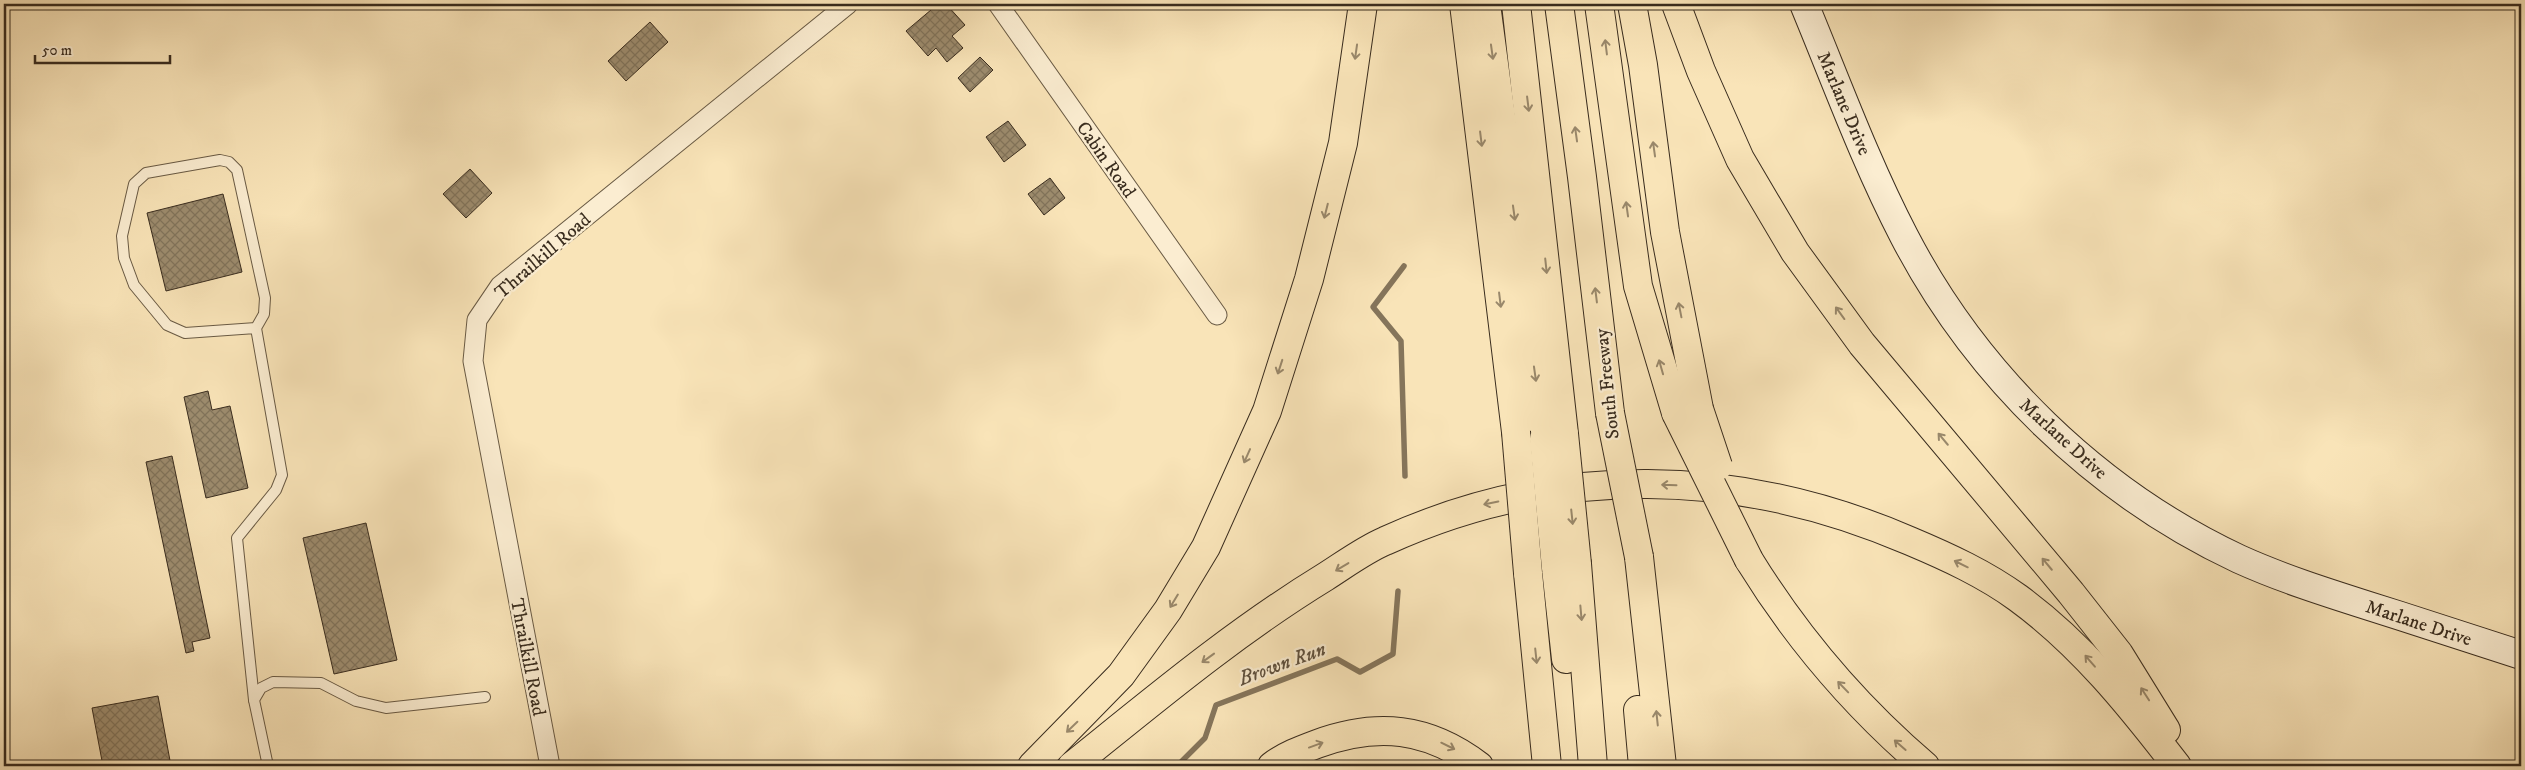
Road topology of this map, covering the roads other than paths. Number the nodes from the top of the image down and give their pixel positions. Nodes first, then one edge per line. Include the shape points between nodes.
1 (848, 4) edge
2 (998, 4) edge
3 (1363, 4) edge
4 (1464, 4) edge
5 (1486, 4) edge
6 (1516, 4) edge
7 (1558, 4) edge
8 (1599, 4) edge
9 (1632, 4) edge
10 (1676, 4) edge
11 (1804, 4) edge
12 (1217, 315) dead end
13 (256, 328) junction
14 (1687, 411) junction
15 (1554, 436) junction
16 (1631, 557) junction
17 (1566, 566) junction
18 (2521, 655) edge
19 (485, 697) dead end
20 (254, 700) junction
21 (268, 766) edge
22 (550, 766) edge
23 (1032, 766) edge
24 (1072, 766) edge
25 (1272, 766) edge
26 (1479, 766) edge
27 (1547, 766) edge
28 (1578, 766) edge
29 (1593, 766) edge
30 (1643, 766) edge
31 (1662, 766) edge
32 (1925, 766) edge
33 (2177, 766) edge
34 (2186, 766) edge

1 - 22 street, Thrailkill Road via 500,286 477,320 473,361
2 - 12 street, Cabin Road
3 -> 23 highway via 1344,143 1309,279 1267,411 1206,547 1168,610 1121,675
4 -> 27 highway, bridge via 1516,432
5 -> 15 highway
6 -> 15 highway
16 -> 7 highway, South Freeway, bridge
14 -> 8 highway via 1638,286
14 -> 9 highway via 1643,65
34 -> 10 highway via 2119,654 1862,344 1795,252 1740,160
11 - 18 street, Marlane Drive via 1889,205 1941,300 2007,385 2072,449 2152,510 2237,558 2287,579
13 - 13 lane via 264,314 265,298 237,170 229,162 220,160 146,173 134,184 122,236 124,258 134,285 167,325 185,332
13 - 20 lane via 282,475 276,490 238,538
32 -> 14 highway, bridge via 1889,736 1836,680 1789,622 1749,560
15 -> 17 highway, bridge
16 - 30 highway, South Freeway
31 -> 16 highway
17 - 28 highway
17 -> 29 highway
19 - 20 lane via 386,708 356,701 321,683 273,682 261,688
20 - 21 lane
33 -> 24 highway via 2086,656 2054,626 1982,574 1872,524 1787,499 1709,487 1621,484 1552,490 1471,507 1383,542 1286,600
25 -> 26 highway via 1297,752 1341,736 1390,730 1439,742

